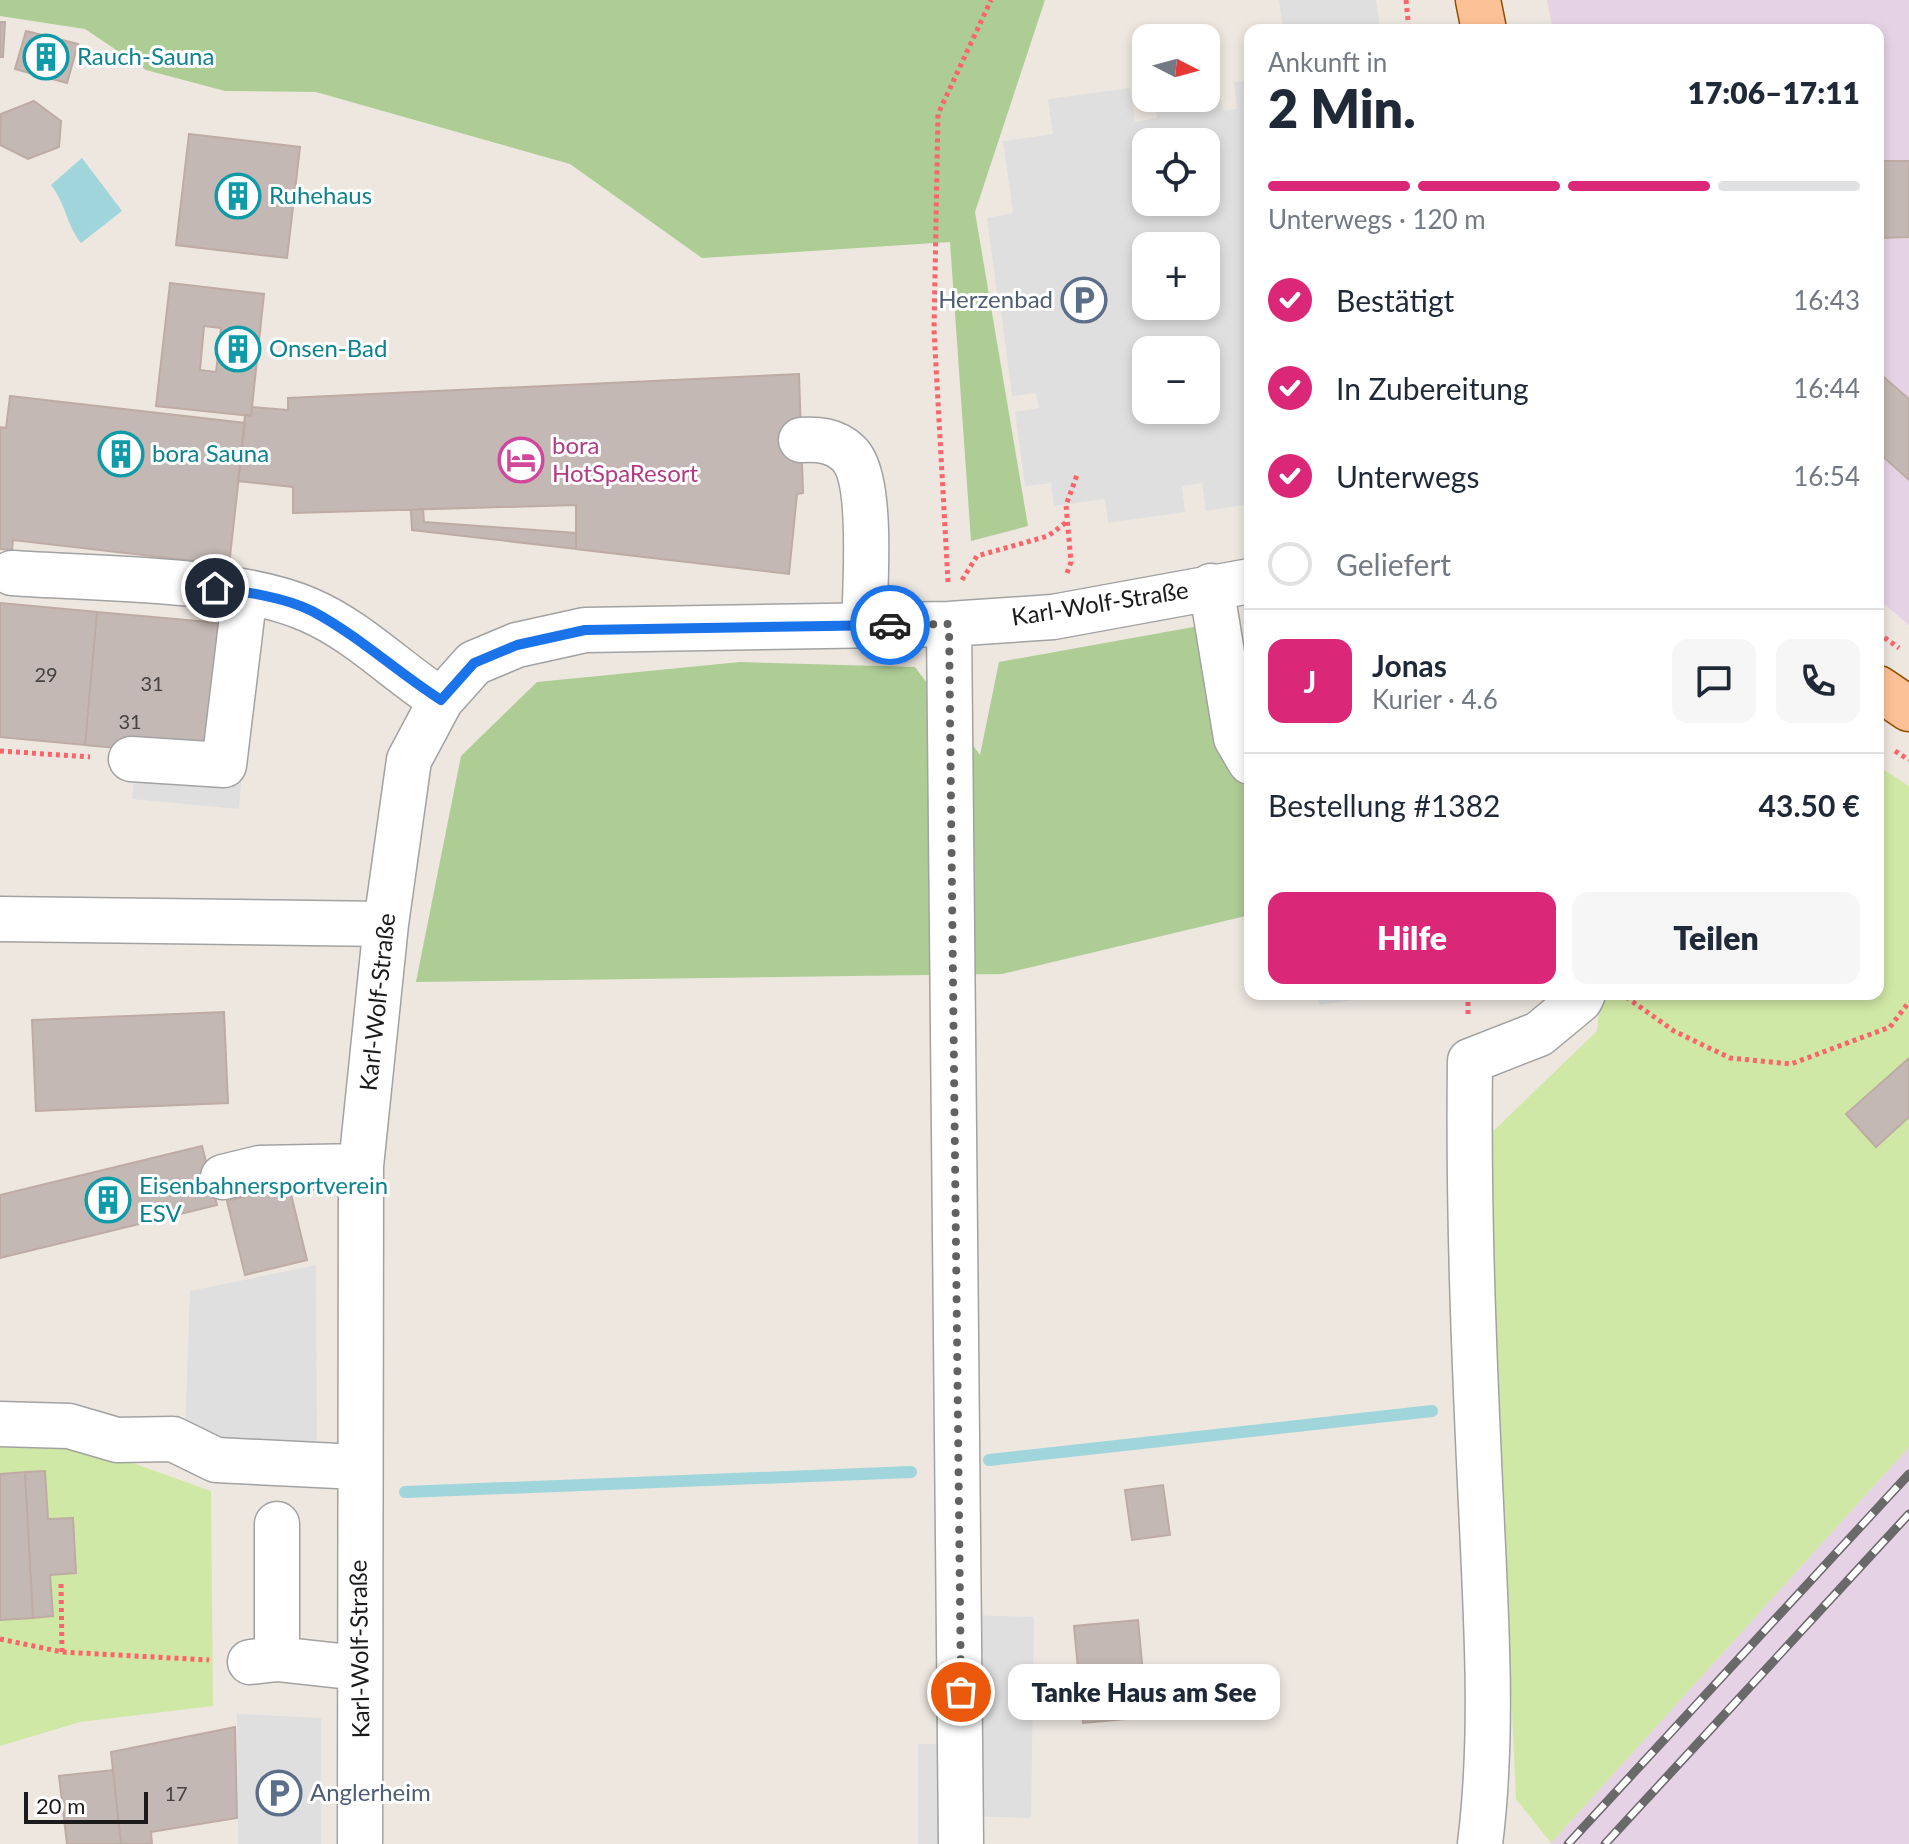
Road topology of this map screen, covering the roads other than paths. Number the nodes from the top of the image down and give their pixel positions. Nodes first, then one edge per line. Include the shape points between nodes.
1 (1478, 0) edge
2 (1483, 24) edge
3 (801, 440) dead end
4 (12, 573) dead end
5 (1231, 583) edge
6 (245, 592) junction
7 (953, 606) junction
8 (864, 626) junction
9 (1884, 692) edge
10 (441, 700) junction
11 (1909, 709) edge
12 (1244, 752) edge
13 (131, 759) road end
14 (0, 919) edge
15 (386, 924) junction
16 (1580, 1000) edge
17 (361, 1166) junction
18 (223, 1177) dead end
19 (0, 1424) edge
20 (358, 1467) junction
21 (277, 1524) dead end
22 (359, 1668) junction
23 (360, 1844) edge
24 (961, 1844) edge
25 (1480, 1844) edge

1 - 2 main road
3 - 8 street via 823,438 849,453 865,489
4 - 6 street
5 - 7 street, Karl-Wolf-Straße via 1053,617
5 - 12 street via 1236,738
6 - 10 street via 309,610
6 - 13 street via 224,765
7 - 8 street, Karl-Wolf-Straße
7 - 24 street
8 - 10 street, Karl-Wolf-Straße via 585,630 517,645 474,663
9 - 11 main road
10 - 15 street, Karl-Wolf-Straße via 409,760
14 - 15 street
15 - 17 street, Karl-Wolf-Straße
16 - 25 street via 1539,1034 1470,1061 1471,1615 1487,1787
17 - 18 street via 260,1168
17 - 20 street, Karl-Wolf-Straße
19 - 20 street via 69,1426 117,1440 173,1439 216,1460
20 - 22 street, Karl-Wolf-Straße
21 - 22 street via 262,1661
22 - 23 street, Karl-Wolf-Straße

